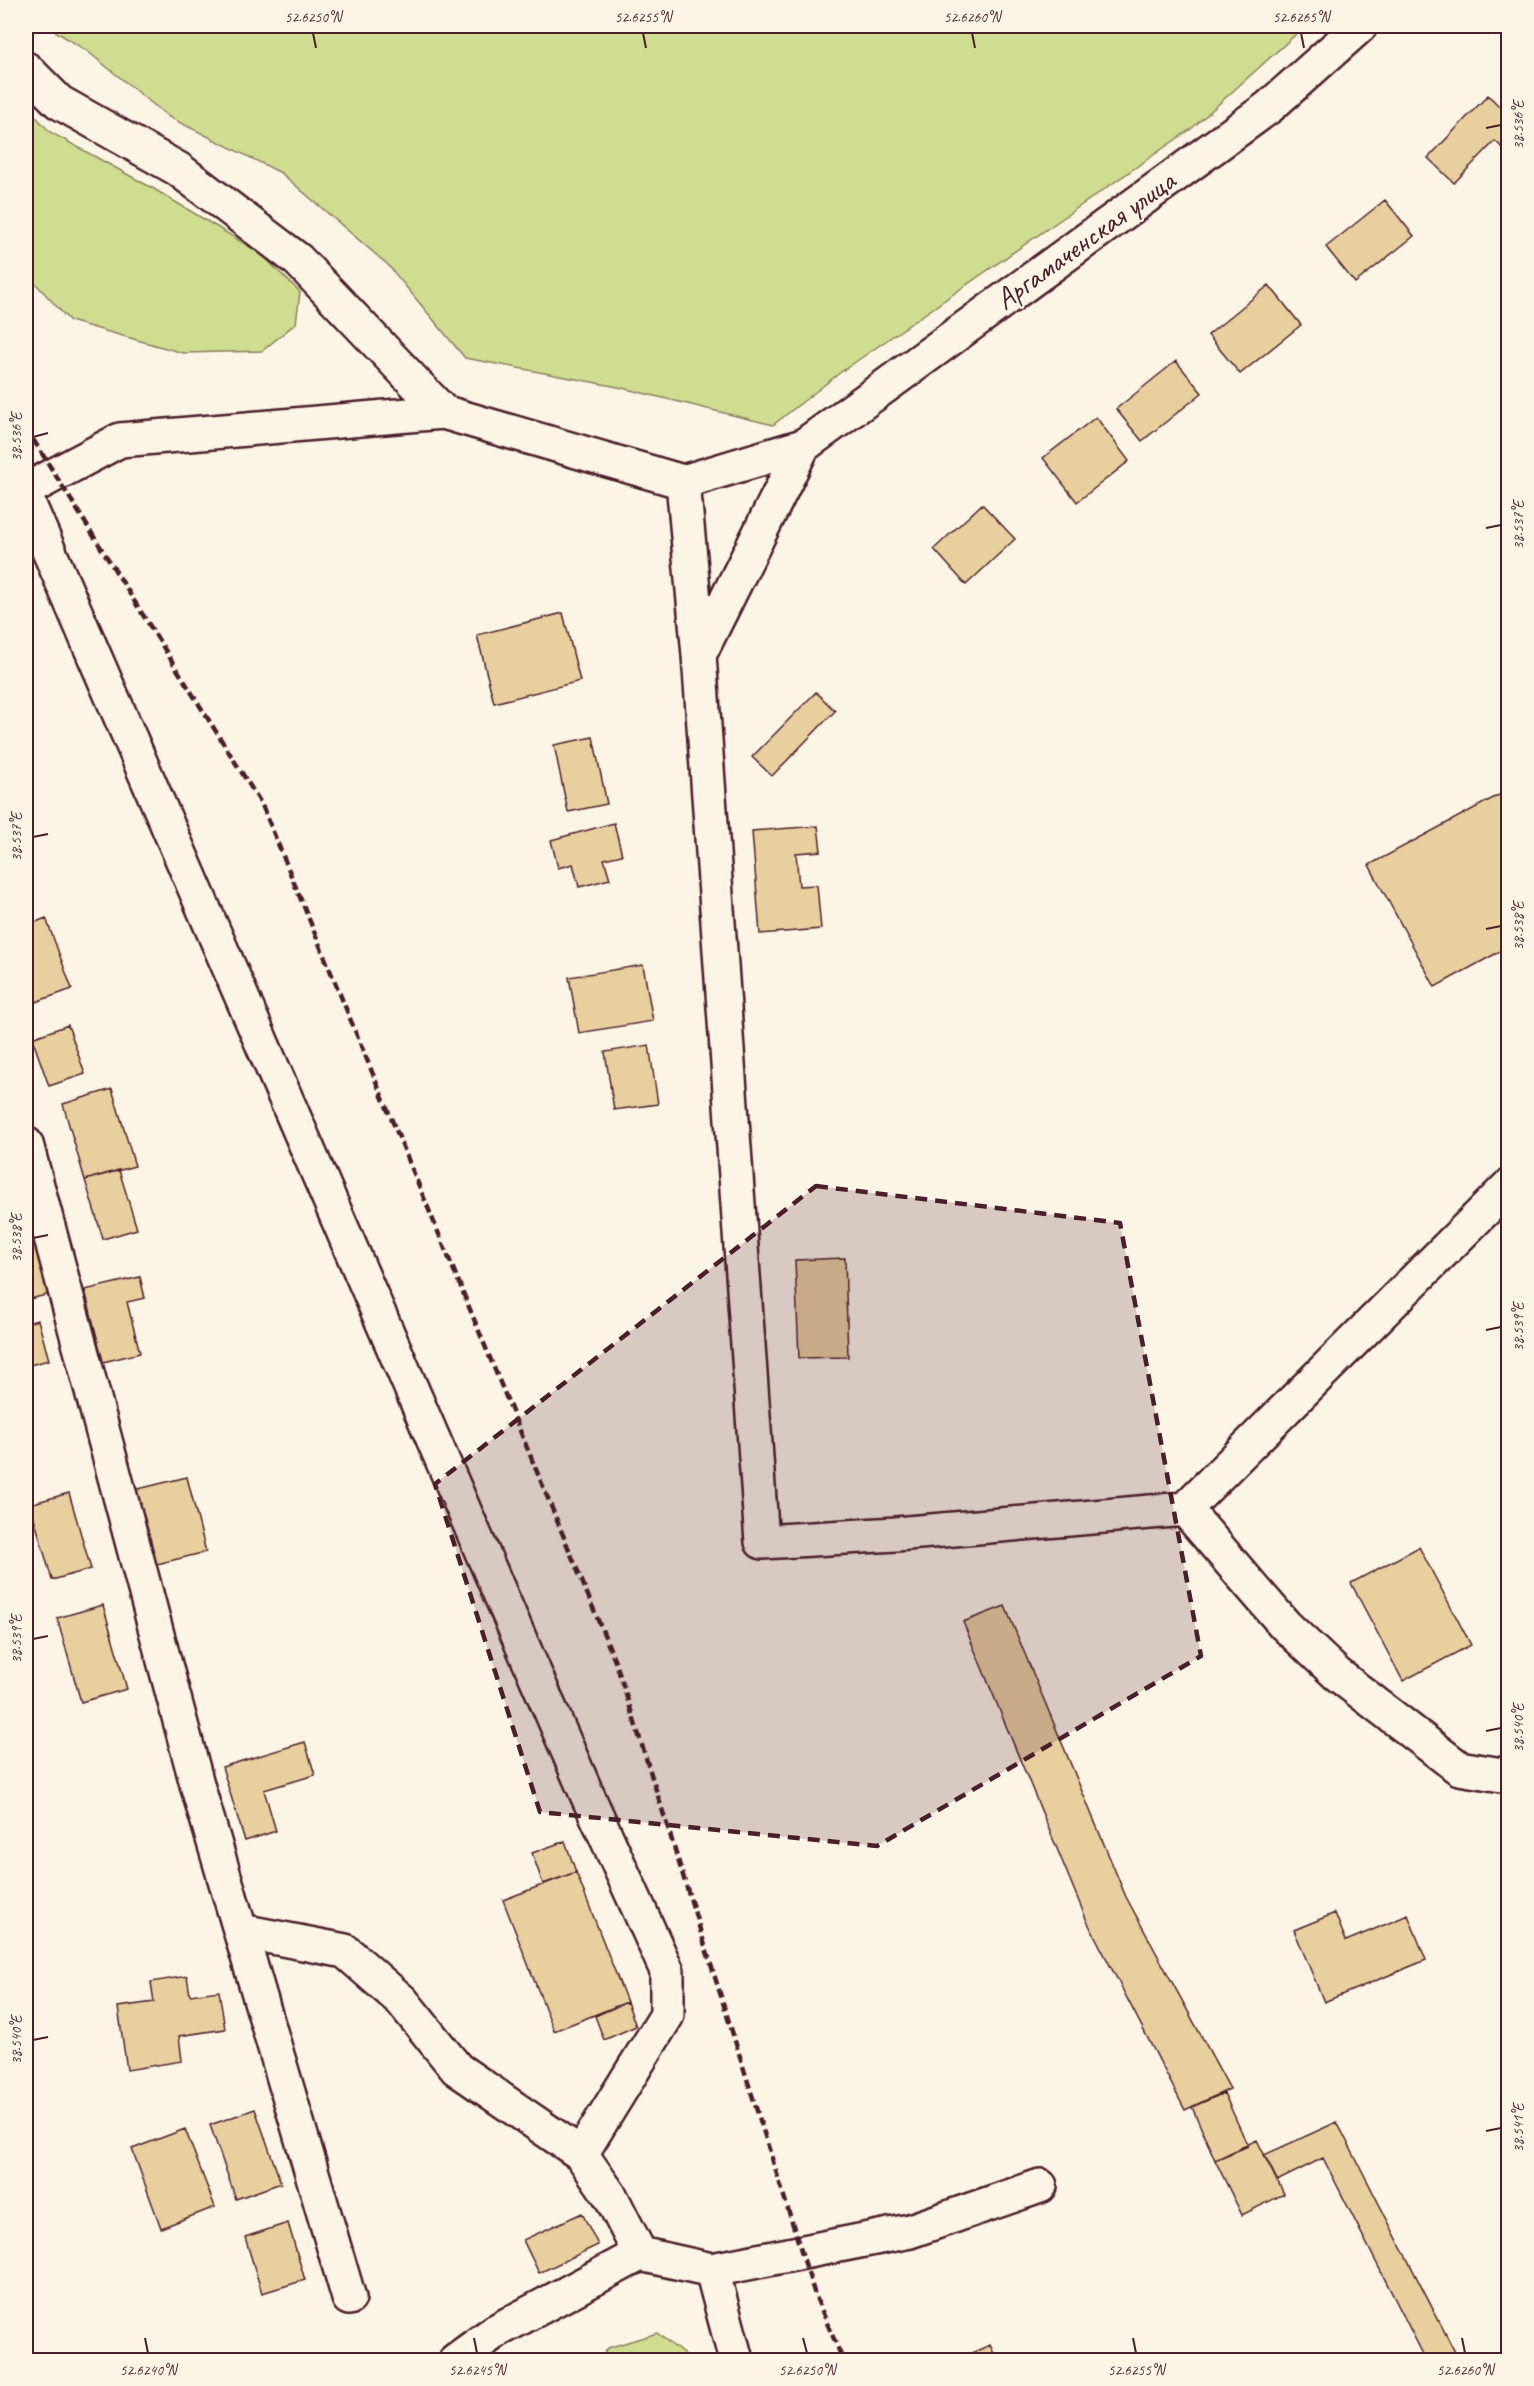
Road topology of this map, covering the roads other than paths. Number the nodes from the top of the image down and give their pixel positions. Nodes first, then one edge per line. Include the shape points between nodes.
1 (1360, 26) edge
2 (26, 69) edge
3 (443, 412) junction
4 (803, 446) junction
5 (683, 482) junction
6 (26, 490) edge
7 (26, 498) edge
8 (699, 655) junction
9 (26, 1144) edge
10 (1509, 1186) edge
11 (1185, 1509) junction
12 (1509, 1776) edge
13 (241, 1931) junction
14 (581, 2154) junction
15 (1040, 2186) dead end
16 (640, 2254) junction
17 (712, 2270) junction
18 (349, 2298) dead end
19 (456, 2361) edge
20 (736, 2361) edge

1 - 4 street, Аргамаченская улица via 1269,106
2 - 3 street via 59,102 178,169 298,260
3 - 5 street
3 - 6 street via 120,440
4 - 5 street
4 - 8 street
5 - 8 street
7 - 14 street via 580,1779 667,1971 667,2015
8 - 11 street via 762,1542
9 - 13 street via 198,1788
10 - 11 street
11 - 12 street via 1285,1625 1337,1674 1459,1768
13 - 14 street via 345,1951 402,2001 457,2069
13 - 18 street
14 - 16 street via 611,2197
15 - 17 street via 910,2231
16 - 17 street
16 - 19 street via 496,2331
17 - 20 street

